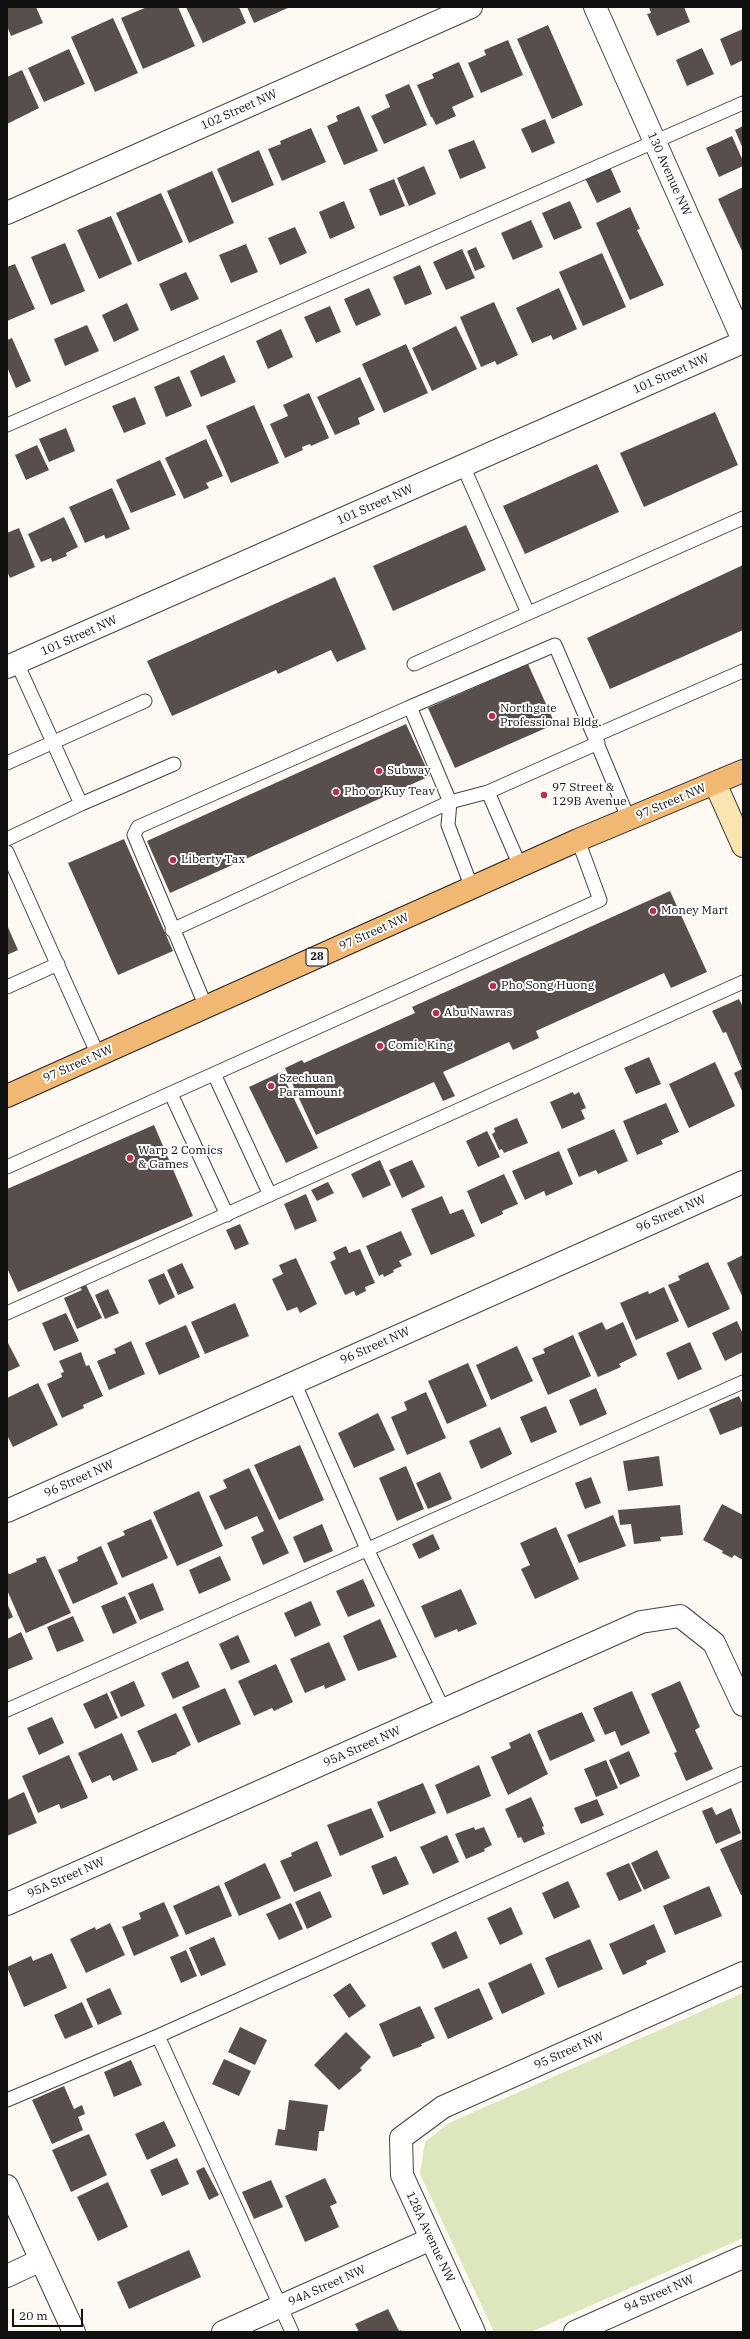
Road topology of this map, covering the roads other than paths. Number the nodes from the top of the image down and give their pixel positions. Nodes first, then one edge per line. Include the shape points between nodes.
1 (471, 7) edge
2 (595, 7) edge
3 (743, 103) edge
4 (655, 142) junction
5 (7, 213) edge
6 (743, 341) edge
7 (7, 425) edge
8 (463, 466) junction
9 (743, 518) edge
10 (528, 613) junction
11 (414, 664) dead end
12 (12, 665) edge
13 (743, 671) edge
14 (145, 701) dead end
15 (410, 708) junction
16 (596, 739) junction
17 (53, 743) junction
18 (7, 763) edge
19 (174, 764) dead end
20 (743, 771) edge
21 (715, 783) junction
22 (488, 792) junction
23 (450, 802) junction
24 (81, 804) junction
25 (629, 820) junction
26 (7, 839) edge
27 (578, 840) junction
28 (743, 846) edge
29 (7, 852) edge
30 (520, 866) junction
31 (472, 888) junction
32 (172, 930) junction
33 (58, 964) junction
34 (743, 982) edge
35 (7, 987) edge
36 (206, 1007) junction
37 (98, 1055) junction
38 (214, 1074) junction
39 (171, 1094) junction
40 (7, 1096) edge
41 (7, 1167) edge
42 (743, 1182) edge
43 (270, 1195) junction
44 (227, 1215) junction
45 (7, 1313) edge
46 (294, 1382) junction
47 (743, 1382) edge
48 (7, 1511) edge
49 (367, 1549) junction
50 (743, 1705) edge
51 (7, 1710) edge
52 (444, 1711) junction
53 (743, 1773) edge
54 (7, 1904) edge
55 (743, 1973) edge
56 (158, 2036) junction
57 (7, 2100) edge
58 (401, 2138) joint
59 (7, 2186) edge
60 (431, 2239) junction
61 (743, 2257) edge
62 (41, 2260) junction
63 (7, 2276) edge
64 (280, 2307) junction
65 (74, 2332) edge
66 (223, 2332) edge
67 (292, 2332) edge
68 (474, 2332) edge
69 (575, 2332) edge

1 - 5 street, 102 Street NW
2 - 4 street, 130 Avenue NW
3 - 4 lane
4 - 6 street, 130 Avenue NW
4 - 7 lane
6 - 8 street, 101 Street NW
8 - 10 lane
8 - 12 street, 101 Street NW
9 - 10 lane
10 - 11 lane
12 - 17 lane
13 - 16 lane
14 - 17 lane
15 - 16 lane via 555,645
15 - 23 lane
15 - 32 lane via 138,827 134,835
16 - 22 lane
16 - 25 lane
17 - 18 lane
17 - 24 lane
19 - 24 lane
20 - 21 main road, 97 Street NW
21 - 25 main road, 97 Street NW
21 - 28 street
22 - 23 lane
22 - 30 lane
23 - 31 lane via 448,825
23 - 32 lane
24 - 26 lane
25 - 27 main road, 97 Street NW / 28
27 - 30 main road, 97 Street NW / 28
27 - 38 lane via 600,900
29 - 33 lane
30 - 31 main road, 97 Street NW / 28
31 - 36 main road, 97 Street NW / 28
32 - 36 lane
33 - 35 lane
33 - 37 lane
34 - 43 lane
36 - 37 main road, 97 Street NW / 28
37 - 40 main road, 97 Street NW / 28
38 - 39 lane
38 - 43 lane
39 - 41 lane
39 - 44 lane
42 - 46 street, 96 Street NW
43 - 44 lane
44 - 45 lane
46 - 48 street, 96 Street NW
46 - 49 lane
47 - 49 lane
49 - 51 lane
49 - 52 lane
50 - 52 street, 95A Street NW via 714,1643 680,1616 641,1622
52 - 54 street, 95A Street NW
53 - 56 lane
55 - 58 street, 95 Street NW via 442,2107
56 - 57 lane
56 - 64 lane
58 - 60 street, 128A Avenue NW via 402,2175
59 - 62 street
60 - 64 street, 94A Street NW
60 - 68 street, 128A Avenue NW
61 - 69 street, 94 Street NW
62 - 63 street
62 - 65 street
64 - 66 street, 94A Street NW
64 - 67 lane

